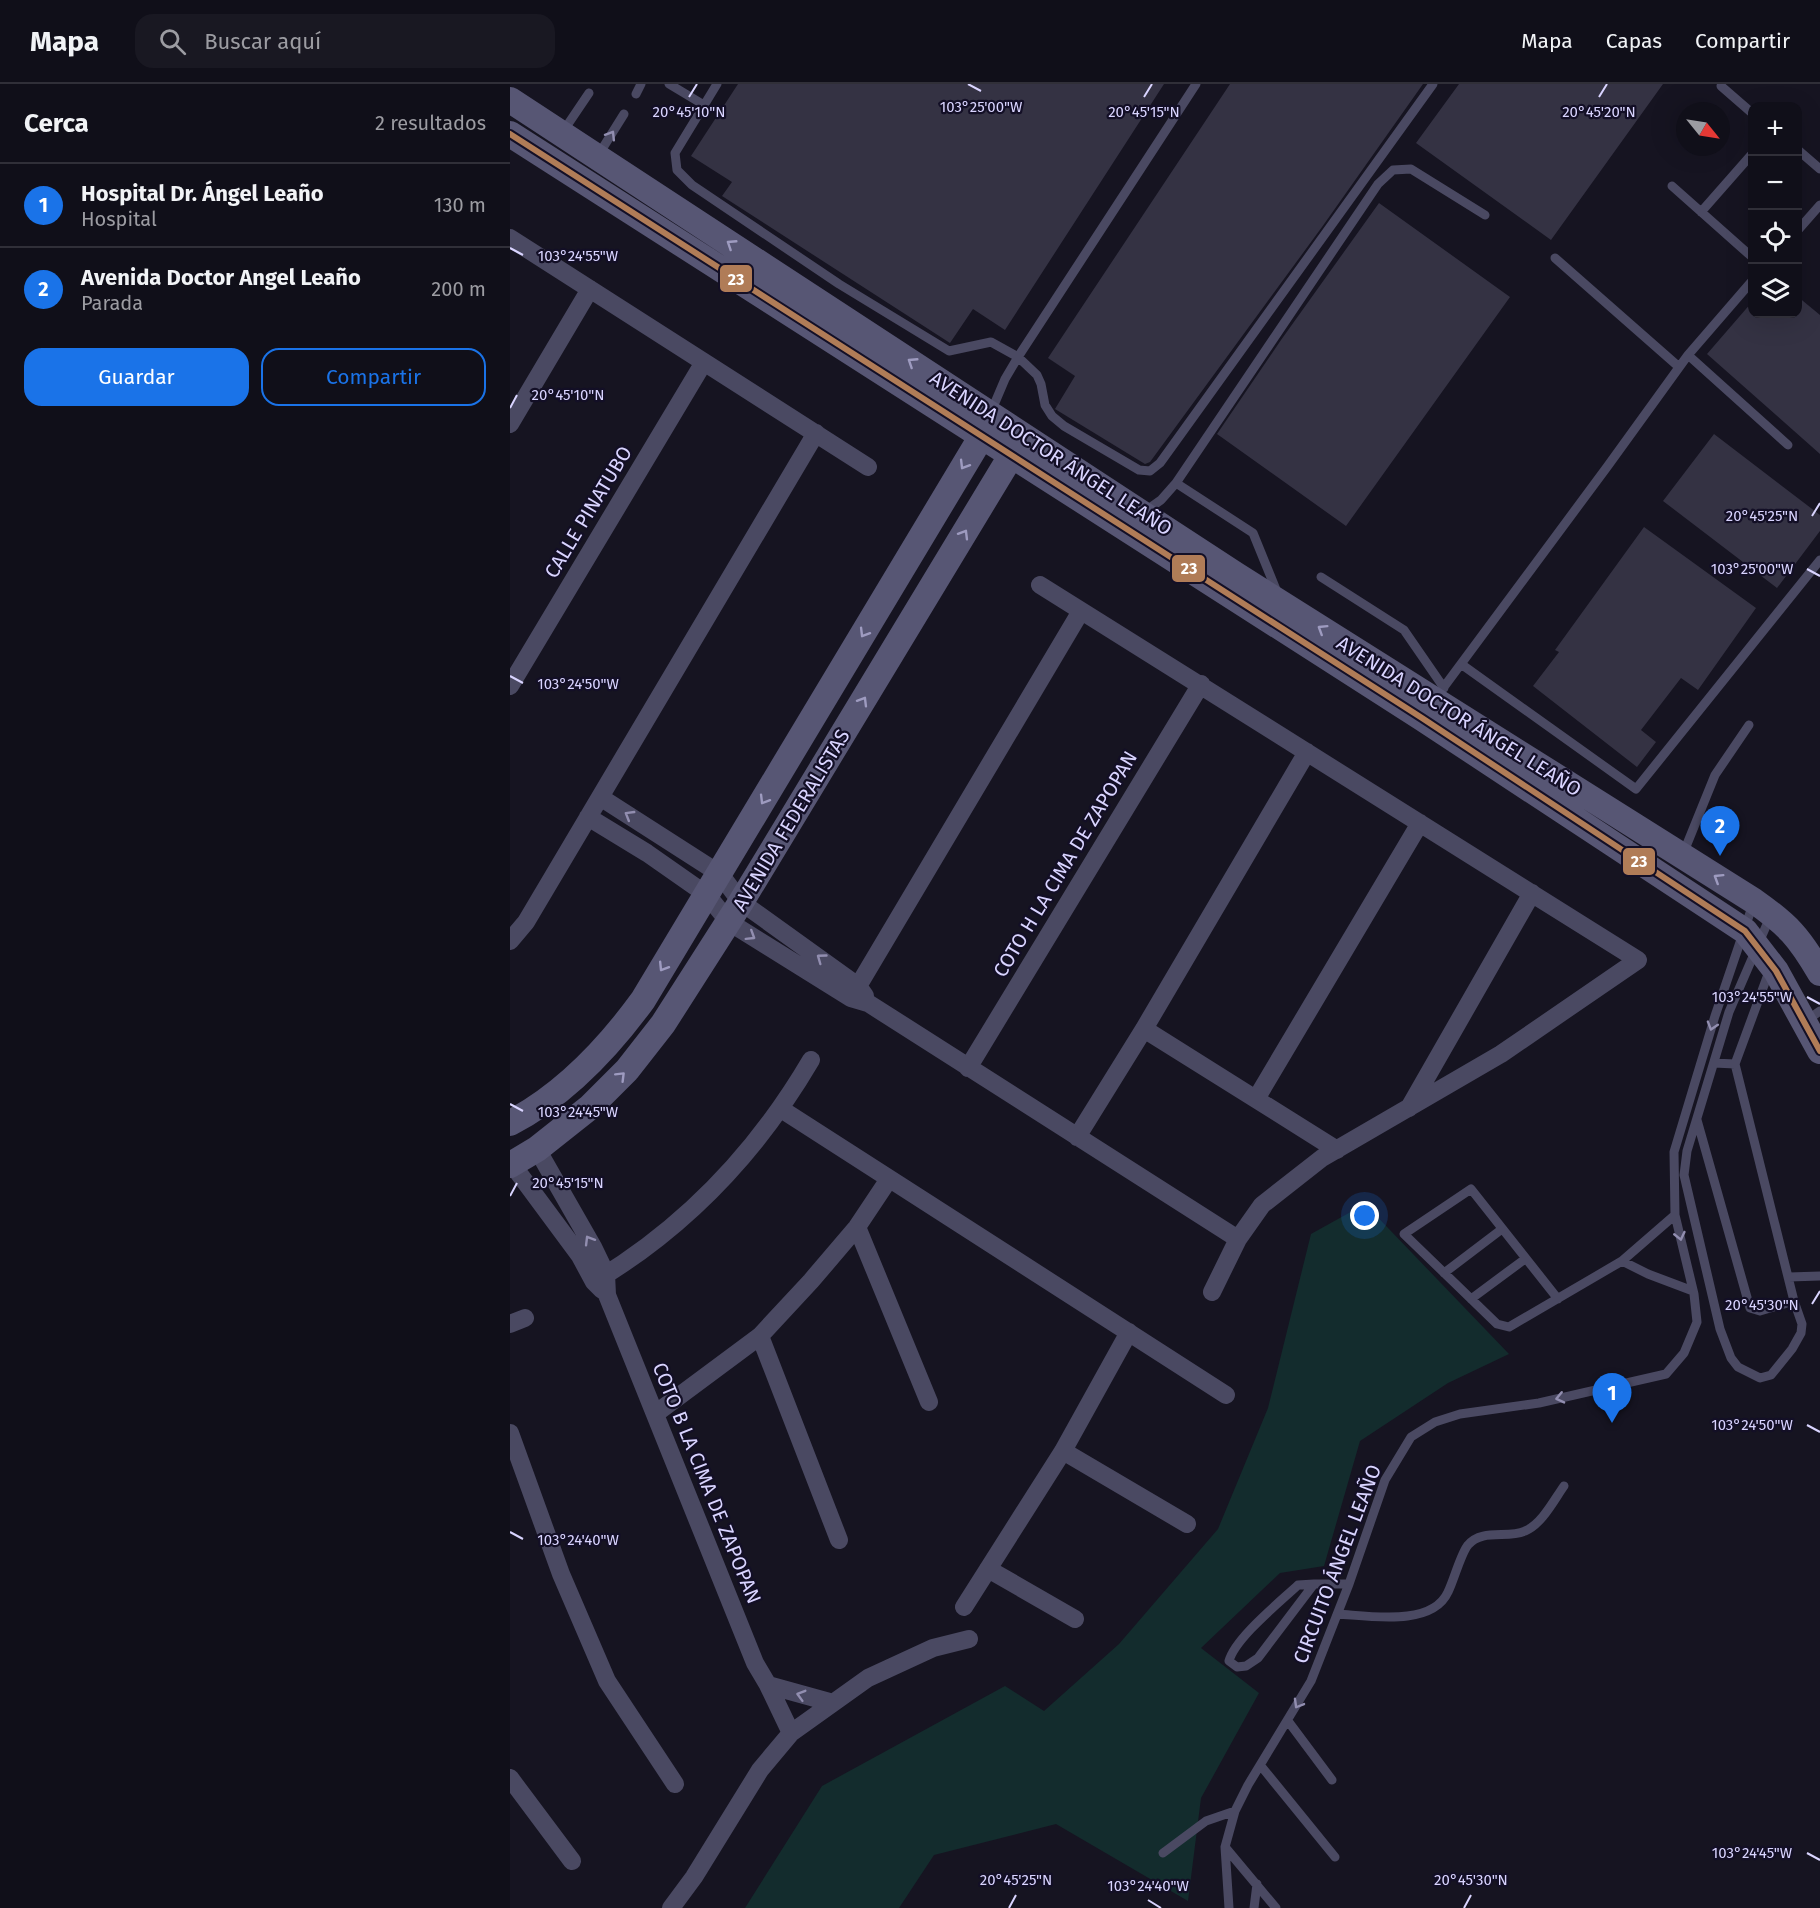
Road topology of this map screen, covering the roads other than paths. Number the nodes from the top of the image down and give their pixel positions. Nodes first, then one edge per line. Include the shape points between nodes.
1 (641, 84) edge
2 (669, 84) edge
3 (717, 84) edge
4 (1196, 84) edge
5 (1433, 84) edge
6 (1721, 86) dead end
7 (589, 93) dead end
8 (636, 94) dead end
9 (510, 100) edge
10 (704, 105) junction
11 (1748, 110) edge
12 (624, 114) dead end
13 (510, 134) edge
14 (561, 134) junction
15 (1802, 154) edge
16 (597, 156) junction
17 (1750, 156) edge
18 (1820, 169) edge
19 (1672, 186) dead end
20 (1820, 205) edge
21 (1701, 212) junction
22 (1485, 215) dead end
23 (1802, 225) edge
24 (510, 237) edge
25 (1748, 253) edge
26 (1555, 258) dead end
27 (1748, 286) edge
28 (590, 289) junction
29 (814, 298) junction
30 (799, 320) junction
31 (1688, 355) junction
32 (1018, 357) junction
33 (704, 362) junction
34 (1679, 367) junction
35 (510, 424) edge
36 (986, 425) junction
37 (816, 434) junction
38 (1018, 445) junction
39 (1788, 445) dead end
40 (868, 466) dead end
41 (1176, 483) junction
42 (1143, 513) junction
43 (1820, 560) edge
44 (1321, 577) dead end
45 (1040, 585) dead end
46 (1281, 603) junction
47 (1081, 611) junction
48 (1461, 664) junction
49 (1201, 684) junction
50 (510, 686) edge
51 (1433, 702) junction
52 (1749, 725) dead end
53 (1307, 752) junction
54 (600, 798) junction
55 (588, 817) junction
56 (1420, 823) junction
57 (671, 842) junction
58 (1682, 856) junction
59 (659, 862) junction
60 (713, 885) junction
61 (1532, 893) junction
62 (1763, 907) junction
63 (735, 912) junction
64 (510, 941) edge
65 (1758, 948) junction
66 (1820, 973) edge
67 (859, 996) junction
68 (1812, 1016) edge
69 (1144, 1029) junction
70 (1820, 1051) edge
71 (811, 1060) dead end
72 (1714, 1063) junction
73 (1735, 1064) junction
74 (968, 1068) junction
75 (1256, 1099) junction
76 (1409, 1108) junction
77 (781, 1109) junction
78 (1696, 1120) junction
79 (510, 1123) edge
80 (1077, 1137) junction
81 (537, 1149) junction
82 (1337, 1150) junction
83 (511, 1164) edge
84 (889, 1179) junction
85 (1675, 1215) junction
86 (857, 1227) junction
87 (1502, 1229) junction
88 (1238, 1239) junction
89 (1525, 1259) junction
90 (1622, 1261) junction
91 (1444, 1273) junction
92 (1820, 1276) edge
93 (600, 1278) junction
94 (1789, 1278) junction
95 (1693, 1291) junction
96 (1212, 1292) dead end
97 (1471, 1299) junction
98 (1558, 1299) junction
99 (1794, 1302) junction
100 (1129, 1332) junction
101 (760, 1336) junction
102 (1226, 1395) dead end
103 (929, 1402) dead end
104 (655, 1414) junction
105 (510, 1433) edge
106 (1063, 1451) junction
107 (516, 1467) edge
108 (1564, 1486) dead end
109 (1187, 1524) dead end
110 (839, 1540) dead end
111 (988, 1569) junction
112 (1314, 1584) junction
113 (1349, 1584) junction
114 (964, 1607) dead end
115 (1338, 1614) junction
116 (1075, 1619) dead end
117 (969, 1639) dead end
118 (768, 1685) junction
119 (833, 1704) junction
120 (1288, 1721) junction
121 (791, 1734) junction
122 (1261, 1766) junction
123 (510, 1778) edge
124 (1332, 1780) dead end
125 (675, 1784) dead end
126 (1235, 1811) junction
127 (1225, 1847) junction
128 (1163, 1853) dead end
129 (1335, 1857) dead end
130 (572, 1861) dead end
131 (1257, 1884) junction
132 (671, 1908) edge
133 (1228, 1908) edge
134 (1254, 1908) edge
135 (1276, 1908) edge

1 - 8 lane
2 - 10 lane
3 - 10 lane
4 - 32 lane
5 - 32 lane via 1160,463 1150,471 1139,470 1052,416 1037,375
6 - 11 lane
7 - 14 lane
9 - 14 street, AVENIDA DOCTOR ÁNGEL LEAÑO
10 - 32 lane via 675,153 677,170 692,185 839,284 949,351 991,342
16 -> 12 lane
13 - 30 street, AVENIDA DOCTOR ÁNGEL LEAÑO
14 - 16 street, AVENIDA DOCTOR ÁNGEL LEAÑO
15 - 18 lane
29 -> 16 street, AVENIDA DOCTOR ÁNGEL LEAÑO
17 - 21 lane
19 - 21 lane
20 - 23 lane
21 - 25 lane
22 - 41 lane via 1411,169 1393,170 1378,184
24 - 28 street
26 - 34 lane
27 - 31 lane
28 - 33 street
28 - 35 street
29 - 30 street
36 -> 29 street, AVENIDA DOCTOR ÁNGEL LEAÑO
30 - 36 street, AVENIDA DOCTOR ÁNGEL LEAÑO
31 - 34 lane
31 - 39 lane
32 - 36 lane
33 - 37 street
33 - 50 street, CALLE PINATUBO
34 - 48 lane
36 - 38 street, AVENIDA DOCTOR ÁNGEL LEAÑO
36 -> 60 street, AVENIDA FEDERALISTAS
37 - 40 street
37 - 54 street
38 - 42 street, AVENIDA DOCTOR ÁNGEL LEAÑO
38 - 51 street, AVENIDA DOCTOR ÁNGEL LEAÑO
63 -> 38 street, AVENIDA FEDERALISTAS
41 - 42 lane
41 - 46 lane via 1253,533
42 - 46 street, AVENIDA DOCTOR ÁNGEL LEAÑO
43 - 48 lane via 1636,789
44 - 51 lane via 1404,630
45 - 47 street
51 -> 46 street, AVENIDA DOCTOR ÁNGEL LEAÑO
47 - 49 street
47 - 67 street
48 - 51 lane
49 - 53 street
49 - 74 street, COTO H LA CIMA DE ZAPOPAN
51 - 58 street, AVENIDA DOCTOR ÁNGEL LEAÑO
51 - 65 street, AVENIDA DOCTOR ÁNGEL LEAÑO
52 - 58 lane via 1715,775
53 - 56 street
53 - 69 street
54 - 55 street
57 -> 54 street
55 - 59 street
55 - 64 street via 526,922
56 - 61 street
56 - 75 street
57 - 59 street
57 - 60 street
62 -> 58 street, AVENIDA DOCTOR ÁNGEL LEAÑO
59 - 60 street
60 - 63 street
60 - 63 street
60 -> 79 street, AVENIDA FEDERALISTAS via 643,1000 618,1032 572,1079
61 - 76 street
61 - 76 street via 1638,960 1501,1054
62 - 65 lane
62 - 65 lane, CIRCUITO ÁNGEL LEAÑO
62 - 66 street, AVENIDA DOCTOR ÁNGEL LEAÑO via 1803,944
63 - 67 street
81 -> 63 street, AVENIDA FEDERALISTAS via 590,1107 627,1070 663,1024
65 - 68 street, AVENIDA DOCTOR ÁNGEL LEAÑO
65 - 72 lane via 1729,1012
65 - 73 lane
65 -> 85 lane, CIRCUITO ÁNGEL LEAÑO via 1715,1016 1674,1152
67 - 74 street
68 - 70 street, AVENIDA DOCTOR ÁNGEL LEAÑO
69 - 75 street
69 - 80 street
71 - 77 street
72 - 73 lane
72 - 78 lane
73 - 94 lane
74 - 80 street
75 - 82 street
76 - 82 street
77 - 84 street
77 - 93 street via 702,1201 640,1252
78 - 99 lane via 1750,1308 1760,1311
78 - 99 lane via 1684,1175 1720,1329 1738,1367 1760,1378 1771,1375 1801,1333
80 - 88 street
81 - 83 street, AVENIDA FEDERALISTAS
93 -> 81 street, COTO B LA CIMA DE ZAPOPAN via 593,1247
82 - 88 street via 1262,1205
83 - 93 street, COTO B LA CIMA DE ZAPOPAN
84 - 86 street
84 - 100 street
85 - 90 lane
85 -> 95 lane, CIRCUITO ÁNGEL LEAÑO
86 - 101 street
86 - 103 street
87 - 89 lane
87 - 91 lane
87 - 91 lane via 1471,1189 1404,1234
88 - 96 street
89 - 97 lane
89 - 98 lane
90 - 95 lane
90 - 98 lane
91 - 97 lane
92 - 94 lane
93 - 104 street, COTO B LA CIMA DE ZAPOPAN
94 - 99 lane
95 -> 113 lane, CIRCUITO ÁNGEL LEAÑO via 1697,1322 1684,1353 1666,1374 1539,1403 1461,1414 1435,1422 1411,1437 1385,1480
97 - 98 lane via 1497,1324 1509,1327
100 - 102 street
100 - 106 street
101 - 104 street
101 - 110 street
104 - 118 street, COTO B LA CIMA DE ZAPOPAN via 755,1663
105 - 107 street
106 - 109 street
106 - 111 street
107 - 125 street via 607,1682
108 - 115 lane via 1525,1532 1482,1536 1468,1545 1447,1594 1436,1608 1386,1617
111 - 114 street
111 - 116 street
112 - 112 lane via 1258,1658 1237,1667 1229,1661 1246,1634 1298,1585
112 - 113 lane
113 - 115 lane, CIRCUITO ÁNGEL LEAÑO
115 -> 120 lane, CIRCUITO ÁNGEL LEAÑO via 1311,1681
117 - 119 street via 933,1648 868,1678
119 -> 118 street
118 - 121 street, COTO B LA CIMA DE ZAPOPAN
119 - 121 street
120 - 122 lane, CIRCUITO ÁNGEL LEAÑO
120 - 124 lane
121 - 132 street via 760,1770
122 - 126 lane, CIRCUITO ÁNGEL LEAÑO
122 - 129 lane
123 - 130 street
126 - 127 lane, CIRCUITO ÁNGEL LEAÑO
126 - 128 lane via 1206,1821
127 - 131 lane
127 - 133 lane, CIRCUITO ÁNGEL LEAÑO
131 - 134 lane
131 - 135 lane

